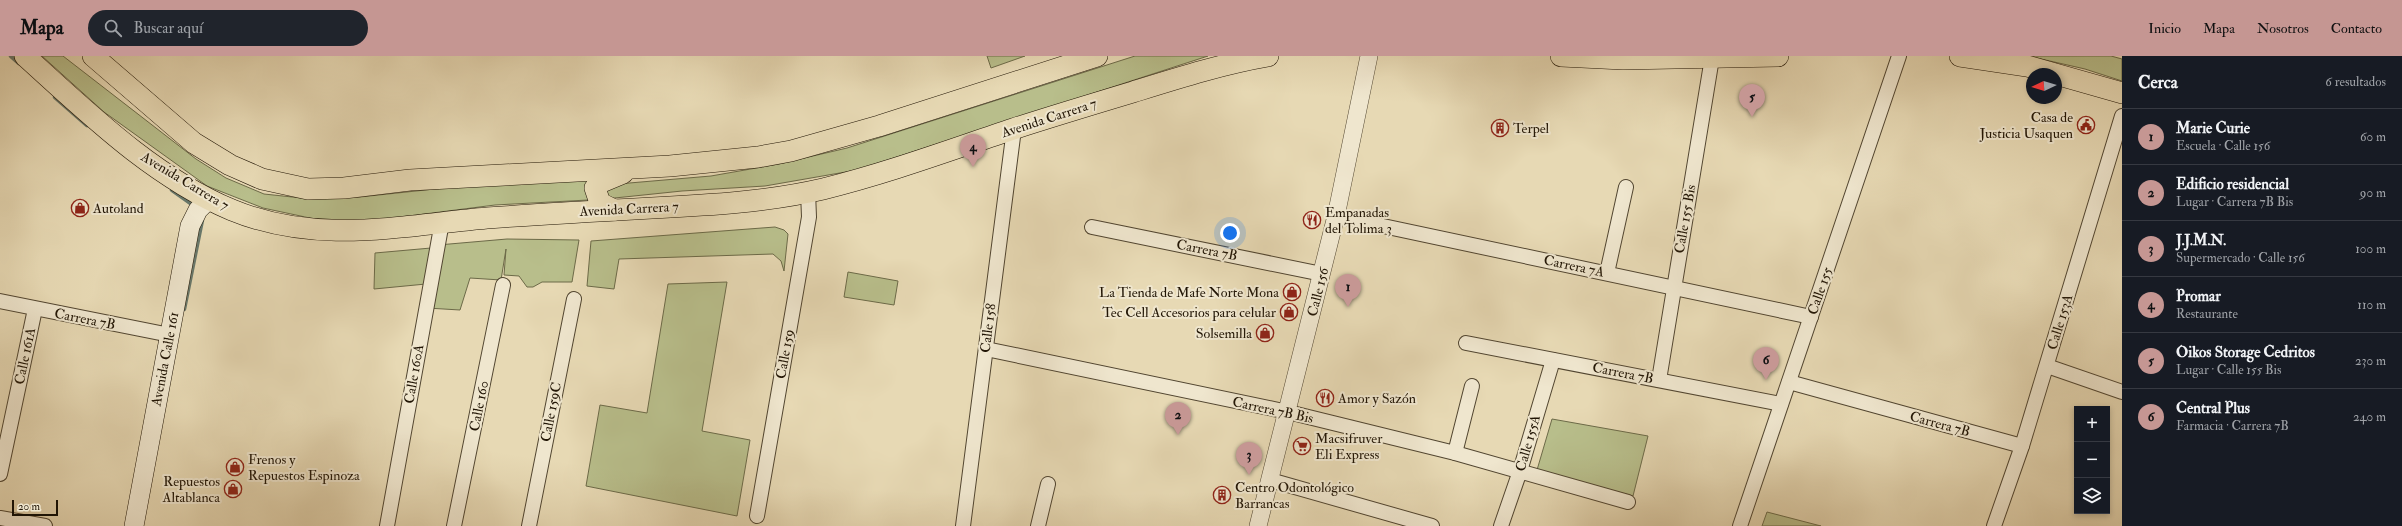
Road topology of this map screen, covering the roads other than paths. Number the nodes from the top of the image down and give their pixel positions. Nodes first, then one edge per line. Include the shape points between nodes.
1 (25, 56) edge
2 (85, 56) edge
3 (93, 56) edge
4 (1097, 56) edge
5 (1268, 56) edge
6 (1369, 56) edge
7 (1561, 56) edge
8 (1778, 56) edge
9 (1899, 56) edge
10 (1960, 56) edge
11 (1712, 58) junction
12 (111, 72) junction
13 (2122, 93) edge
14 (2122, 116) edge
15 (1014, 129) junction
16 (650, 166) junction
17 (1626, 187) dead end
18 (808, 192) junction
19 (209, 199) junction
20 (614, 210) junction
21 (1336, 216) junction
22 (442, 222) junction
23 (1092, 227) dead end
24 (1607, 273) junction
25 (1322, 274) junction
26 (503, 285) dead end
27 (1673, 288) junction
28 (574, 299) dead end
29 (0, 302) edge
30 (35, 309) junction
31 (1811, 317) junction
32 (170, 335) junction
33 (1466, 343) dead end
34 (986, 348) junction
35 (1553, 360) junction
36 (2047, 366) junction
37 (1659, 380) junction
38 (1789, 382) junction
39 (1472, 386) dead end
40 (2122, 392) edge
41 (1781, 404) junction
42 (1288, 412) junction
43 (2022, 446) junction
44 (1455, 453) junction
45 (1520, 471) junction
46 (0, 474) edge
47 (1270, 480) junction
48 (1048, 484) dead end
49 (1628, 502) dead end
50 (757, 516) dead end
51 (0, 518) edge
52 (45, 526) edge
53 (134, 526) edge
54 (387, 526) edge
55 (454, 526) edge
56 (529, 526) edge
57 (963, 526) edge
58 (1038, 526) edge
59 (1258, 526) edge
60 (1432, 526) edge
61 (1501, 526) edge
62 (1740, 526) edge
63 (1994, 526) edge

1 - 19 main road, Avenida Carrera 7 via 72,99 134,149
2 - 12 main road
3 - 12 main road
4 - 16 main road via 791,151
5 - 15 main road, Avenida Carrera 7 via 1236,61
6 - 21 street, Calle 156
7 - 11 main road via 1623,59
8 - 11 main road
9 - 31 street, Calle 155
10 - 13 main road via 2027,66
11 - 27 street, Calle 155 Bis
12 - 16 main road via 194,143 230,165 286,186 308,189 344,188 410,180
14 - 36 street, Calle 153A
15 - 18 main road, Avenida Carrera 7 via 897,169
15 - 34 street, Calle 158
16 - 20 main road via 615,175 599,183 595,188 596,196 600,203
17 - 24 street
18 - 20 main road, Avenida Carrera 7 via 729,204
18 - 50 street, Calle 159 via 808,222
19 - 22 main road, Avenida Carrera 7 via 256,218 335,232
19 - 32 main road, Avenida Calle 161 via 198,210 190,226
20 - 22 main road, Avenida Carrera 7
21 - 24 street, Carrera 7A
21 - 25 street, Calle 156
22 - 54 street, Calle 160A
23 - 25 street, Carrera 7B
24 - 27 street, Carrera 7A
25 - 42 street, Calle 156
26 - 55 street, Calle 160
27 - 31 street, Carrera 7A
27 - 37 street, Calle 155 Bis
28 - 56 street, Calle 159C
29 - 30 street, Carrera 7B
30 - 32 street, Carrera 7B
30 - 46 street, Calle 161A
31 - 38 street, Calle 155
32 - 53 main road, Avenida Calle 161
33 - 35 street, Carrera 7B
34 - 42 street, Carrera 7B Bis
34 - 57 street, Calle 158
35 - 37 street, Carrera 7B
35 - 45 street, Calle 155A
36 - 40 street
36 - 43 street, Calle 153A
37 - 41 street, Carrera 7B
38 - 41 street, Calle 155
38 - 43 street, Carrera 7B
39 - 44 street
41 - 62 street, Calle 155
42 - 44 street, Carrera 7B Bis
42 - 47 street, Calle 156
43 - 63 street, Calle 153A
44 - 45 street, Carrera 7B Bis
45 - 49 street, Carrera 7B Bis
45 - 61 street, Calle 155A
47 - 59 street, Calle 156
47 - 60 street
48 - 58 street
51 - 52 street

